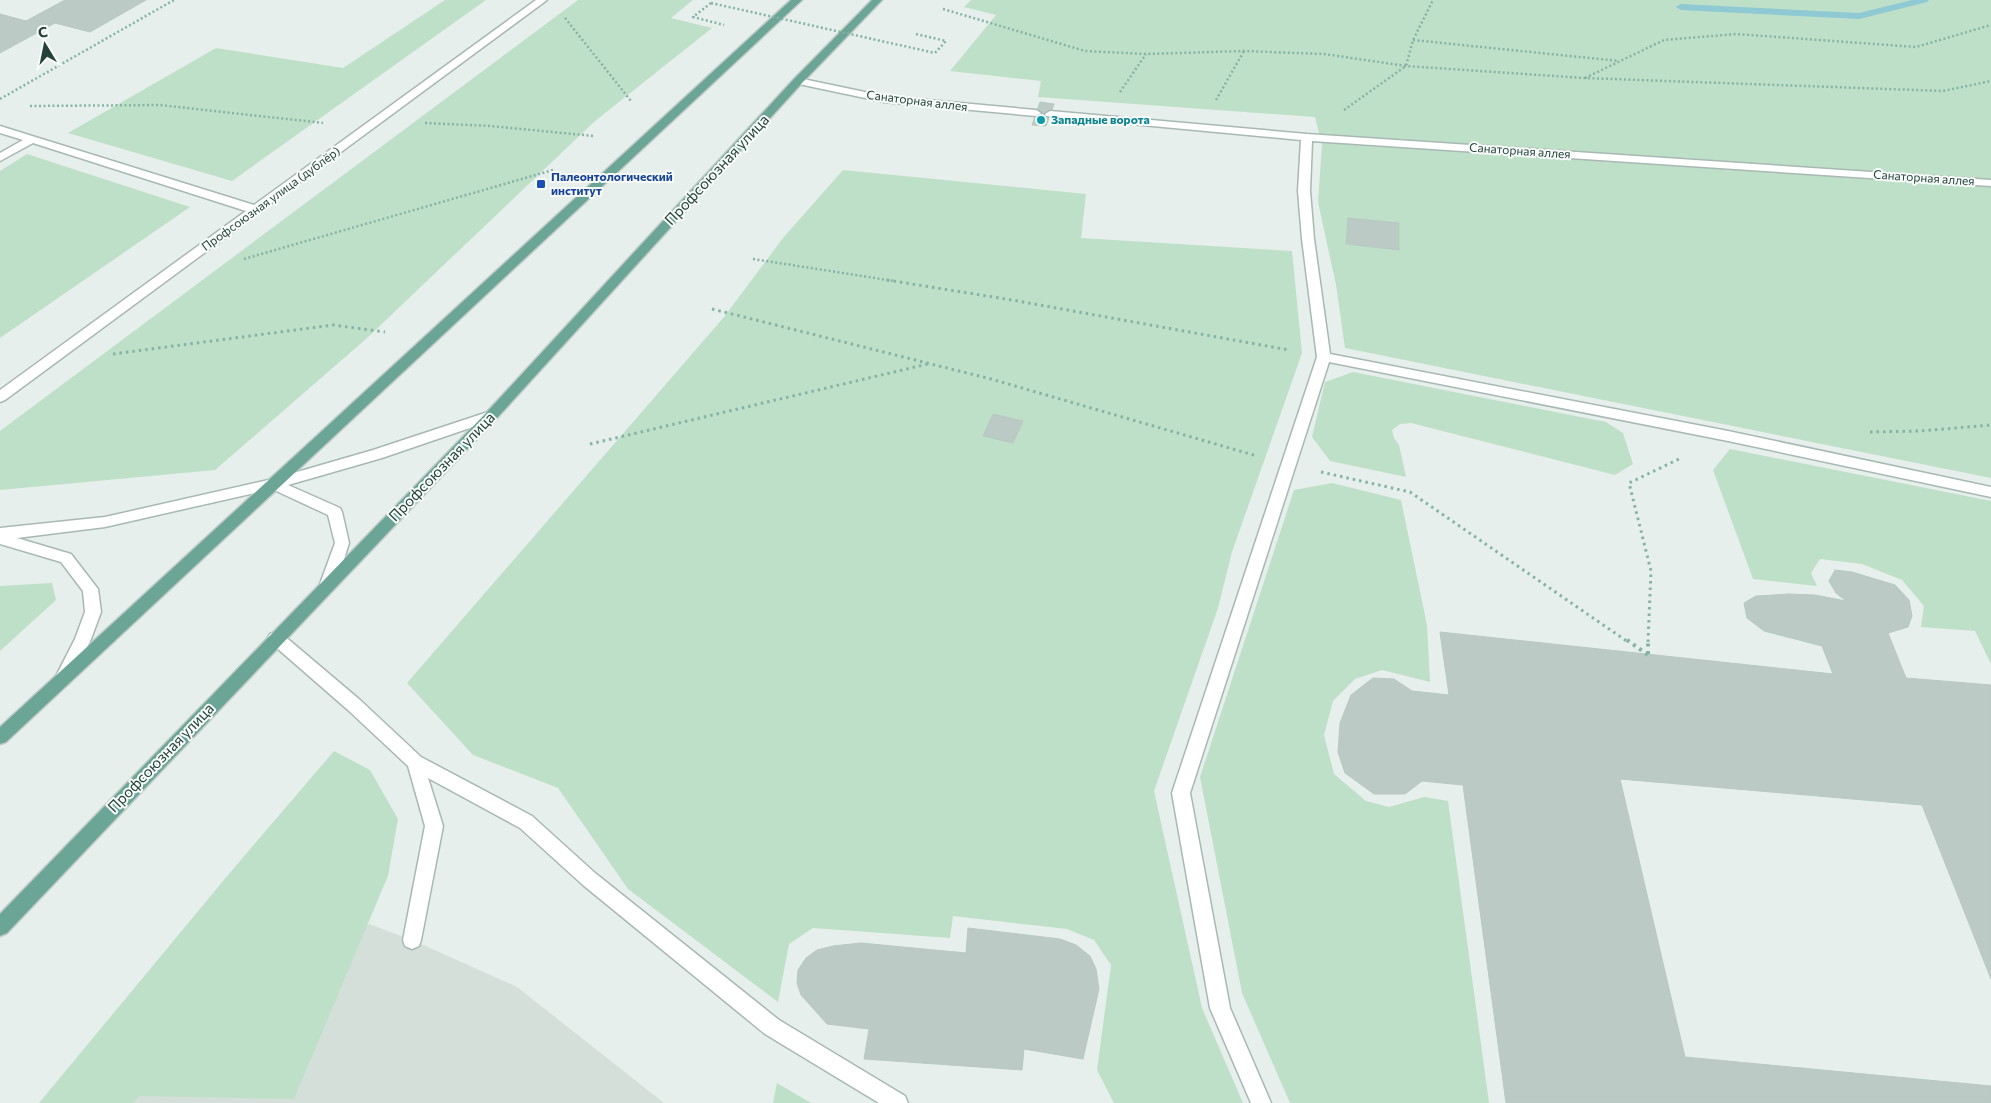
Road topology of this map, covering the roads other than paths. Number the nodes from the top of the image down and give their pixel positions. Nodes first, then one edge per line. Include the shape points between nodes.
1 (542, 0) edge
2 (797, 0) edge
3 (877, 0) edge
4 (798, 81) junction
5 (1036, 113) dead end
6 (1050, 114) dead end
7 (0, 129) edge
8 (1307, 137) junction
9 (30, 140) junction
10 (0, 158) edge
11 (1991, 183) edge
12 (256, 210) junction
13 (1324, 357) junction
14 (0, 396) edge
15 (491, 416) junction
16 (273, 484) junction
17 (1991, 492) edge
18 (0, 536) edge
19 (328, 584) junction
20 (276, 638) junction
21 (62, 680) junction
22 (0, 738) edge
23 (415, 762) junction
24 (0, 927) edge
25 (412, 940) dead end
26 (898, 1103) edge
27 (1261, 1103) edge

1 - 12 street, Профсоюзная улица (дублёр)
2 - 16 main road
3 - 4 main road, Профсоюзная улица
4 - 5 street, Санаторная аллея via 884,99
4 - 15 main road, Профсоюзная улица
6 - 8 street, Санаторная аллея
7 - 9 street
8 - 11 street, Санаторная аллея
8 - 13 street via 1304,191
9 - 10 street
9 - 12 street
12 - 14 street, Профсоюзная улица (дублёр)
13 - 17 street via 1728,436
13 - 27 street via 1181,793 1220,1008
15 - 16 street
15 - 19 main road, Профсоюзная улица
16 - 18 street via 105,522
16 - 19 street via 335,512 342,543
16 - 21 main road
18 - 21 street via 66,558 90,589 93,612 83,640
19 - 20 main road, Профсоюзная улица
20 - 23 street
20 - 24 main road, Профсоюзная улица
21 - 22 main road
23 - 25 street via 434,826
23 - 26 street via 526,822 589,880 772,1027

